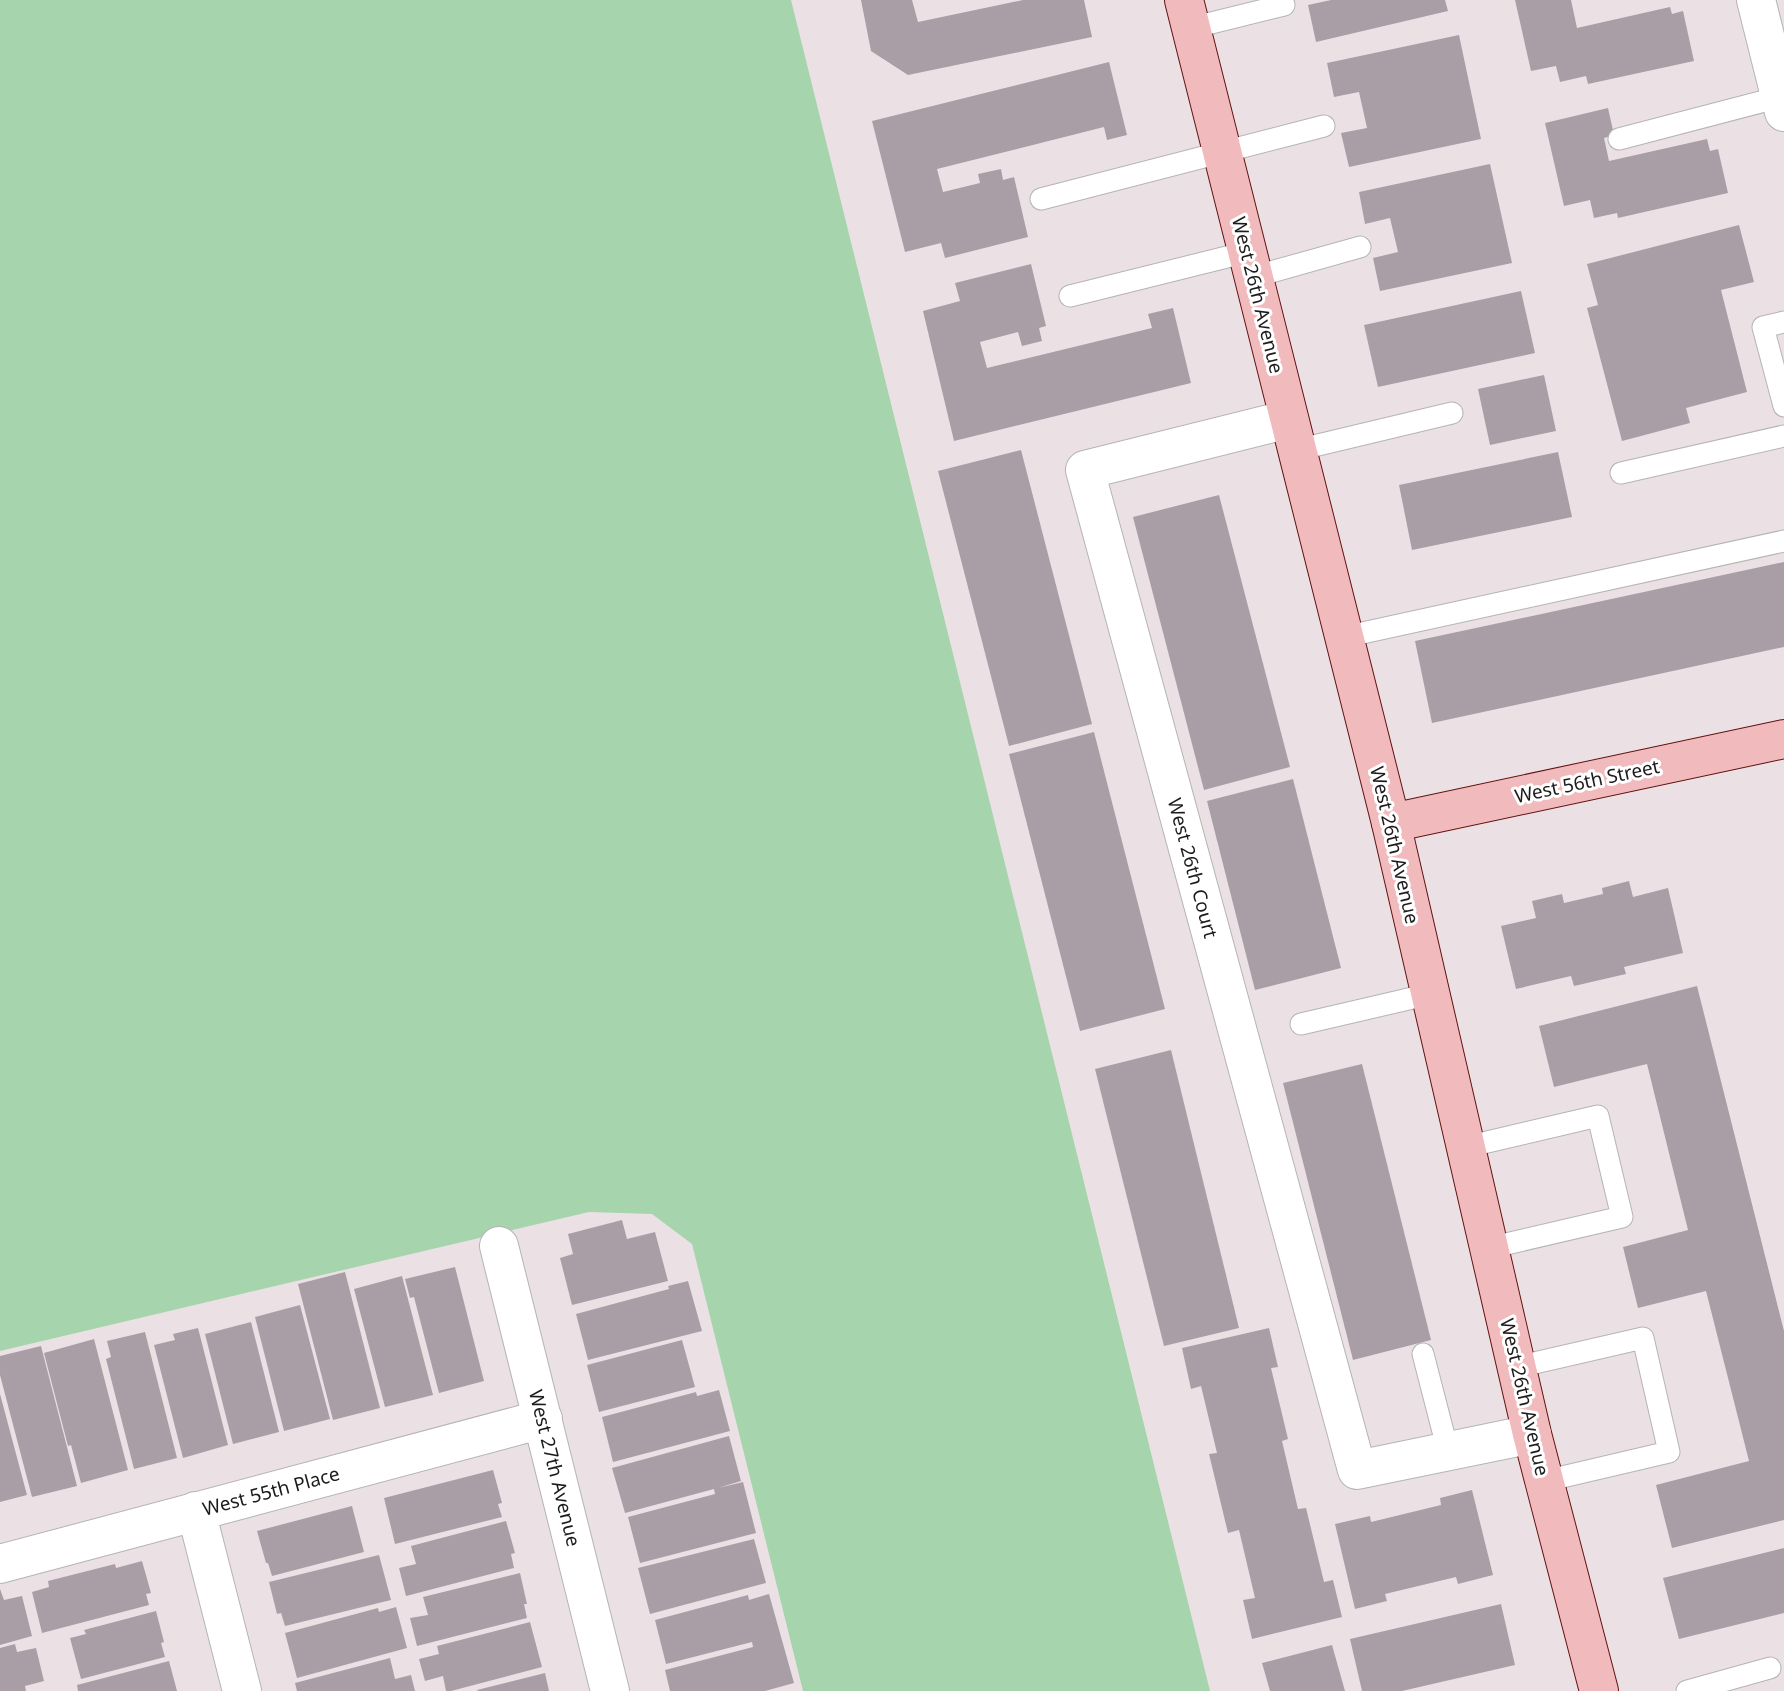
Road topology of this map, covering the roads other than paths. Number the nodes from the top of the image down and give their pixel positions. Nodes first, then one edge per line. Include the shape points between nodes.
1 (1760, 1) edge
2 (1284, 5) dead end
3 (1188, 14) edge
4 (1782, 105) edge
5 (1324, 126) dead end
6 (1619, 139) dead end
7 (1222, 152) junction
8 (1041, 199) dead end
9 (1360, 247) dead end
10 (1250, 265) junction
11 (1070, 296) dead end
12 (1784, 322) edge
13 (1784, 405) edge
14 (1452, 414) dead end
15 (1293, 434) junction
16 (1784, 436) edge
17 (1621, 473) dead end
18 (1784, 541) edge
19 (1344, 636) junction
20 (1784, 739) edge
21 (1391, 823) junction
22 (1430, 994) junction
23 (1301, 1024) dead end
24 (1466, 1147) junction
25 (499, 1246) dead end
26 (1489, 1248) junction
27 (1423, 1354) dead end
28 (1517, 1367) junction
29 (543, 1419) junction
30 (1532, 1434) junction
31 (1448, 1451) junction
32 (1545, 1481) junction
33 (196, 1511) junction
34 (0, 1564) edge
35 (1770, 1668) dead end
36 (243, 1691) edge
37 (610, 1691) edge
38 (1599, 1691) edge
39 (1687, 1691) edge

1 - 4 street
2 - 3 lane
3 - 7 street, West 26th Avenue
4 - 6 lane
5 - 7 lane
7 - 8 lane
7 - 10 street, West 26th Avenue
9 - 10 lane
10 - 11 lane
10 - 15 street, West 26th Avenue
12 - 13 lane via 1763,327
14 - 15 lane
15 - 19 street, West 26th Avenue
15 - 31 street, West 26th Court via 1084,470 1357,1470
16 - 17 lane
18 - 19 lane
19 - 21 street, West 26th Avenue
20 - 21 street, West 56th Street
21 - 22 street, West 26th Avenue
22 - 23 lane
22 - 24 street, West 26th Avenue
24 - 26 street, West 26th Avenue
24 - 26 lane via 1598,1116 1622,1217
25 - 29 street, West 27th Avenue
26 - 28 street, West 26th Avenue
27 - 31 lane
28 - 30 street, West 26th Avenue
28 - 32 lane via 1643,1338 1669,1452
29 - 33 street, West 55th Place
29 - 37 street, West 27th Avenue
30 - 31 street
30 - 32 street, West 26th Avenue
32 - 38 street, West 26th Avenue
33 - 34 street, West 55th Place
33 - 36 street
35 - 39 lane

